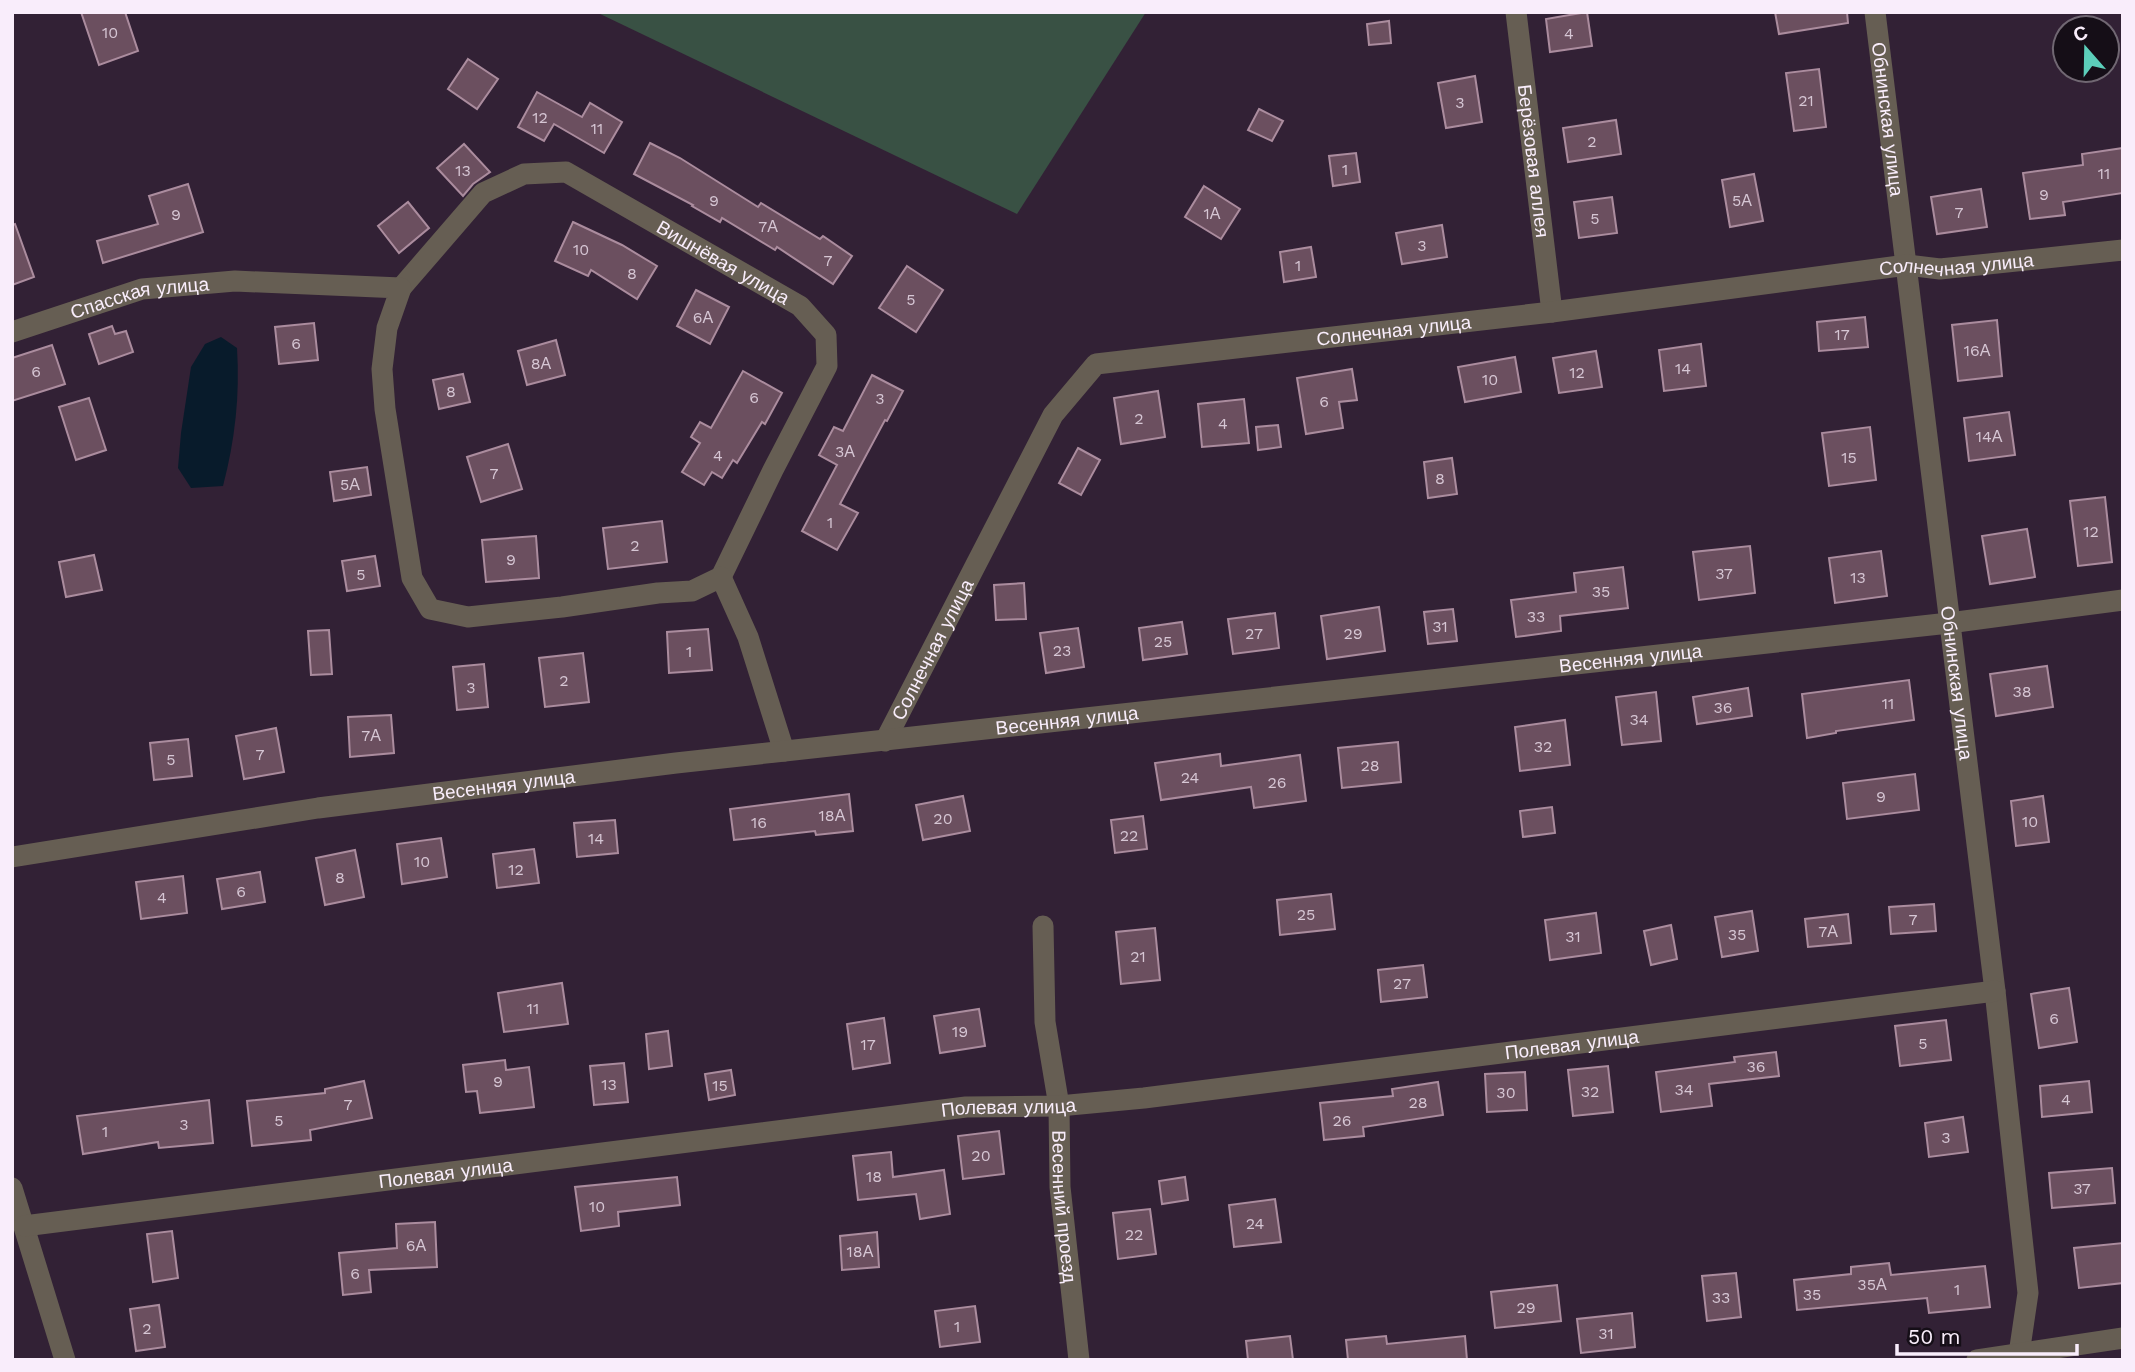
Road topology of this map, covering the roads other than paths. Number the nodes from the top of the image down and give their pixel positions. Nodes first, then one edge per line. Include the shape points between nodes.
1 (1516, 12) edge
2 (1875, 12) edge
3 (2123, 250) edge
4 (1908, 265) junction
5 (401, 288) junction
6 (1552, 312) junction
7 (12, 332) edge
8 (721, 577) junction
9 (2123, 600) edge
10 (1949, 623) junction
11 (885, 741) junction
12 (784, 751) junction
13 (12, 857) edge
14 (1043, 926) dead end
15 (1995, 991) junction
16 (1059, 1106) junction
17 (12, 1188) edge
18 (24, 1226) junction
19 (2123, 1338) edge
20 (2019, 1354) junction
21 (65, 1360) edge
22 (1079, 1360) edge
23 (1977, 1360) edge

1 - 6 street, Берёзовая аллея
2 - 4 street, Обнинская улица
3 - 4 street, Солнечная улица via 1940,269
4 - 6 street, Солнечная улица
4 - 10 street, Обнинская улица
5 - 7 street, Спасская улица via 235,281 142,289
5 - 8 street via 387,328 382,369 385,409 412,578 430,609 468,617 562,607 692,591
5 - 8 street, Вишнёвая улица via 482,193 524,174 566,173 800,306 826,335 827,366
6 - 11 street, Солнечная улица via 1096,365 1053,415
8 - 12 street via 748,636
9 - 10 street, Весенняя улица
10 - 11 street, Весенняя улица
10 - 15 street, Обнинская улица
11 - 12 street, Весенняя улица
12 - 13 street, Весенняя улица via 318,808
14 - 16 street, Весенний проезд via 1045,1022
15 - 16 street, Полевая улица
15 - 20 street, Обнинская улица via 2028,1293
16 - 18 street, Полевая улица via 966,1107
16 - 22 street, Весенний проезд via 1060,1187
17 - 18 street
18 - 21 street
19 - 20 street
20 - 23 street

